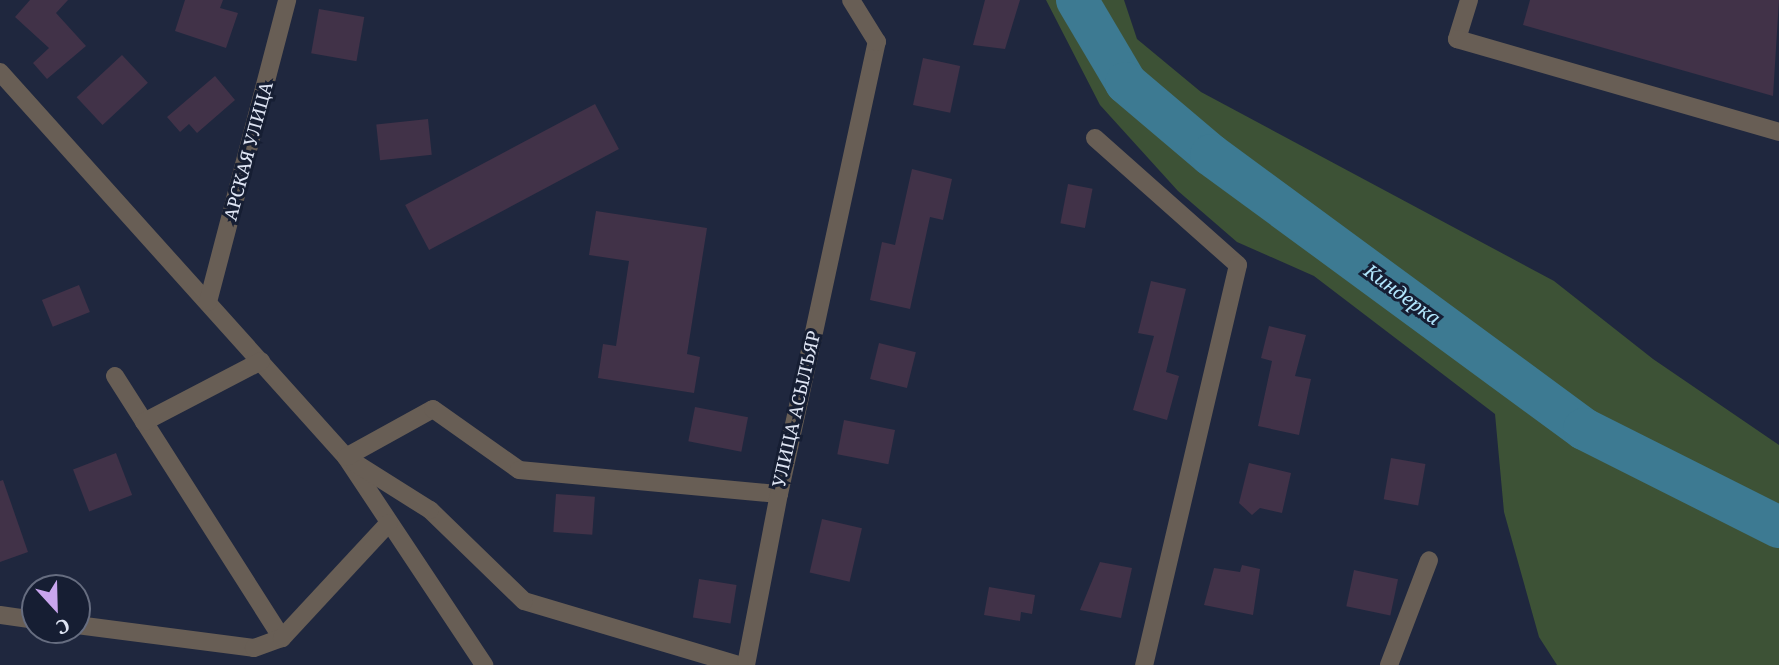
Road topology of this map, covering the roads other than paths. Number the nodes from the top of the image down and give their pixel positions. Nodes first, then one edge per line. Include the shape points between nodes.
1 (287, 0) edge
2 (851, 0) edge
3 (1469, 0) edge
4 (0, 72) edge
5 (1779, 132) edge
6 (1095, 138) dead end
7 (208, 302) junction
8 (261, 361) junction
9 (115, 376) dead end
10 (144, 422) junction
11 (346, 457) junction
12 (779, 494) junction
13 (389, 523) junction
14 (1429, 560) dead end
15 (0, 615) edge
16 (21, 618) edge
17 (91, 627) edge
18 (282, 638) junction
19 (484, 665) edge
20 (739, 665) edge
21 (746, 665) edge
22 (1144, 665) edge
23 (1389, 665) edge

1 - 7 street, АРСКАЯ УЛИЦА
2 - 12 street, УЛИЦА АСЫЛЪЯР via 877,42
3 - 5 street via 1457,39
4 - 7 street
6 - 22 street via 1238,265
7 - 8 street
8 - 10 street
8 - 11 street
9 - 10 street
10 - 18 street
11 - 12 street, УЛИЦА АСЫЛЪЯР via 433,409 519,470
11 - 13 street
11 - 20 street via 430,510 524,601
12 - 21 street
13 - 18 street
13 - 19 street
14 - 23 street
15 - 16 street
17 - 18 street via 254,648

